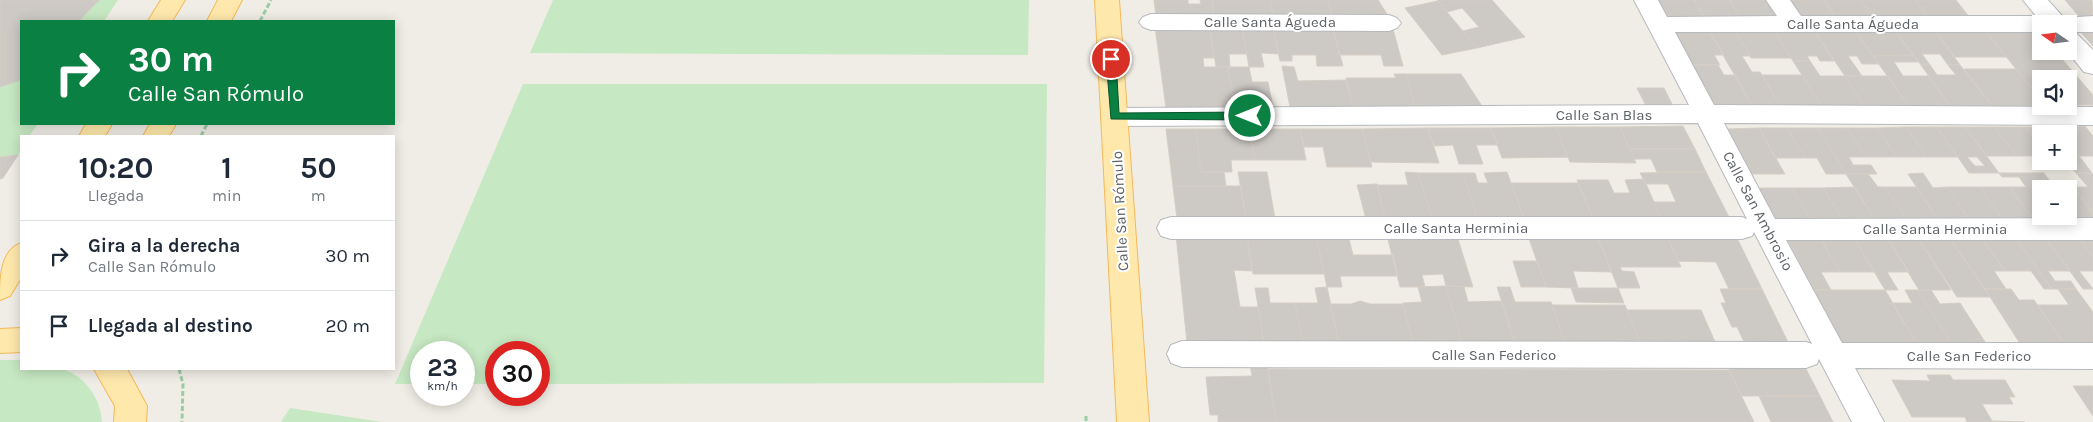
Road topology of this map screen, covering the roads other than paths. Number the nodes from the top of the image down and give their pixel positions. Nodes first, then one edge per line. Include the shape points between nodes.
1 (173, 0) edge
2 (230, 0) edge
3 (1107, 0) edge
4 (1646, 0) edge
5 (1778, 0) edge
6 (2035, 0) edge
7 (2042, 15) edge
8 (161, 20) edge
9 (220, 20) edge
10 (1151, 22) dead end
11 (1389, 23) dead end
12 (1668, 24) dead end
13 (1794, 24) junction
14 (2032, 24) edge
15 (2078, 24) edge
16 (2093, 24) edge
17 (2078, 48) edge
18 (2093, 66) edge
19 (1707, 114) junction
20 (2093, 116) edge
21 (1114, 117) junction
22 (1171, 228) dead end
23 (1742, 228) dead end
24 (1777, 229) dead end
25 (2093, 229) edge
26 (20, 256) edge
27 (0, 288) edge
28 (20, 340) edge
29 (0, 341) edge
30 (1182, 354) dead end
31 (1806, 355) dead end
32 (1844, 356) dead end
33 (2093, 356) edge
34 (110, 370) edge
35 (130, 422) edge
36 (1132, 422) edge
37 (1868, 422) edge

1 - 8 main road
2 - 9 main road
3 - 21 main road, Calle San Rómulo
4 - 19 street, Calle San Ambrosio
5 - 13 street
6 - 7 street
10 - 11 street, Calle Santa Águeda
12 - 13 street, Calle Santa Águeda
13 - 14 street, Calle Santa Águeda
15 - 16 street
17 - 18 street
19 - 20 street, Calle San Blas
19 - 21 street, Calle San Blas
19 - 37 street, Calle San Ambrosio
21 - 36 main road, Calle San Rómulo
22 - 23 street, Calle Santa Herminia
24 - 25 street, Calle Santa Herminia
26 - 27 main road
28 - 29 main road
30 - 31 street, Calle San Federico
32 - 33 street, Calle San Federico
34 - 35 main road via 131,406

